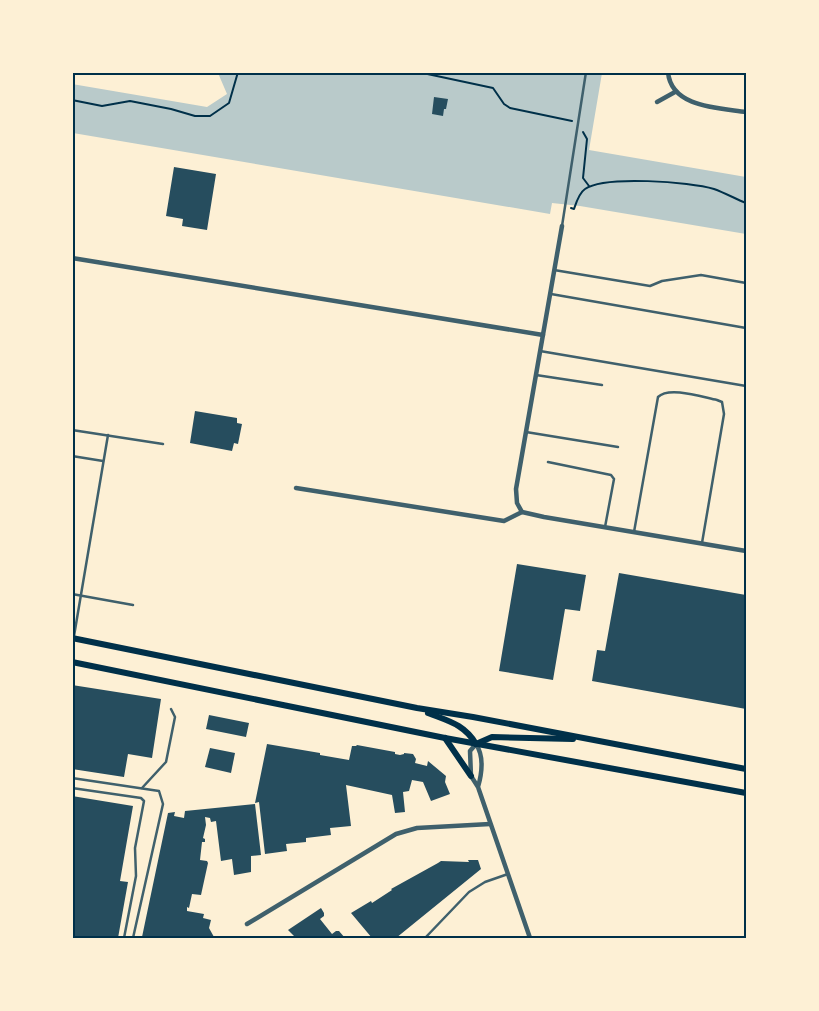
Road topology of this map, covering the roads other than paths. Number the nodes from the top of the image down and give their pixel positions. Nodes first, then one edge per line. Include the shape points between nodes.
1 (586, 72) edge
2 (668, 72) edge
3 (675, 92) junction
4 (657, 102) dead end
5 (746, 112) edge
6 (562, 226) joint
7 (72, 258) edge
8 (554, 270) junction
9 (746, 283) edge
10 (550, 294) junction
11 (746, 328) edge
12 (543, 335) junction
13 (540, 351) junction
14 (536, 375) junction
15 (602, 386) dead end
16 (746, 386) edge
17 (72, 430) edge
18 (526, 432) junction
19 (108, 435) junction
20 (163, 444) dead end
21 (618, 447) dead end
22 (72, 456) edge
23 (104, 461) junction
24 (548, 462) dead end
25 (296, 488) dead end
26 (522, 512) junction
27 (605, 527) junction
28 (634, 532) junction
29 (702, 543) junction
30 (746, 551) edge
31 (72, 594) edge
32 (81, 596) junction
33 (133, 605) dead end
34 (73, 638) edge
35 (72, 662) edge
36 (417, 708) junction
37 (170, 709) dead end
38 (445, 738) junction
39 (593, 740) junction
40 (476, 744) junction
41 (746, 769) edge
42 (471, 776) junction
43 (72, 778) edge
44 (478, 787) junction
45 (72, 788) edge
46 (142, 788) junction
47 (746, 793) edge
48 (490, 824) junction
49 (509, 874) junction
50 (247, 924) dead end
51 (124, 938) edge
52 (133, 938) edge
53 (425, 938) edge
54 (530, 938) edge

1 - 6 lane
2 - 3 street
3 - 4 street
3 - 5 street via 687,100
6 - 8 street
7 - 12 street
8 - 9 lane via 650,286 701,275
8 - 10 street
10 - 11 lane
10 - 12 street
12 - 13 street
13 - 14 street
13 - 16 lane
14 - 15 lane
14 - 18 street
17 - 19 lane
18 - 21 lane
18 - 26 street via 516,489 517,503
19 - 20 lane
19 - 23 lane
22 - 23 lane
23 - 32 lane
24 - 27 lane via 611,475 614,486
25 - 26 street via 504,521
26 - 27 street
27 - 28 street
28 - 29 street
28 - 29 lane via 658,397 663,392 672,392 716,400 724,407
29 - 30 street
31 - 32 lane
32 - 33 lane
32 - 34 lane
34 - 36 main road
35 - 38 main road
36 - 39 main road
36 - 40 main road via 461,727 470,733
37 - 46 lane via 175,717 166,762
38 - 40 main road
38 - 42 main road
39 - 40 main road via 492,737
39 - 41 main road
40 - 42 street via 470,751
40 - 44 street via 480,751
40 - 47 main road
42 - 44 street
43 - 46 lane
44 - 48 street
45 - 51 lane via 144,800 135,848 136,876
46 - 52 lane via 159,791 163,804
48 - 49 street
48 - 50 street via 417,828 396,834
49 - 53 lane via 485,882 469,892
49 - 54 street

